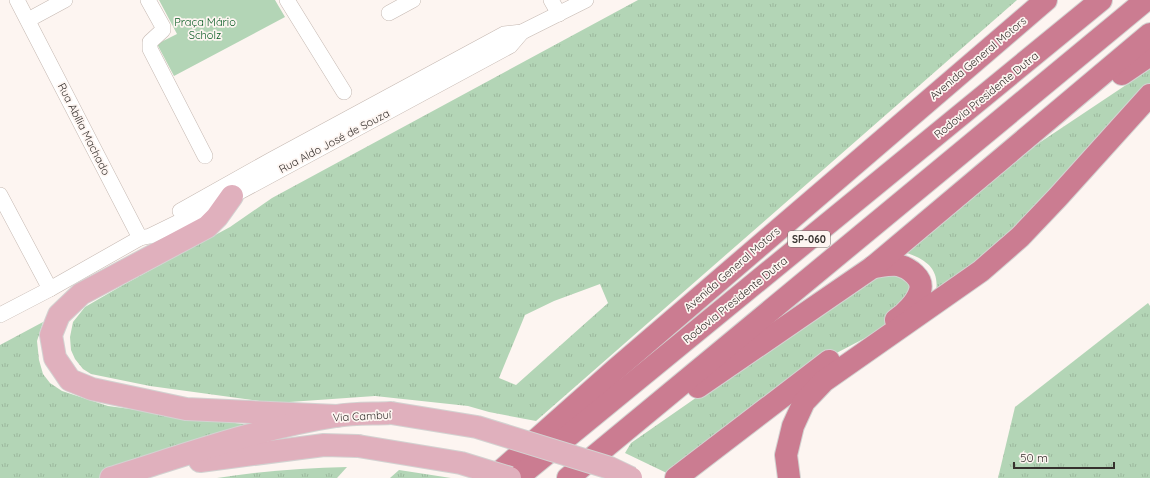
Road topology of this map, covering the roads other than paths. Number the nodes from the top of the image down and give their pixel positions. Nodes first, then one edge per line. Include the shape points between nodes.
1 (16, 0) edge
2 (65, 0) edge
3 (148, 0) edge
4 (287, 0) edge
5 (413, 0) edge
6 (551, 0) edge
7 (586, 0) edge
8 (1046, 0) edge
9 (1101, 0) edge
10 (1146, 0) edge
11 (389, 13) dead end
12 (559, 14) junction
13 (28, 20) junction
14 (522, 32) junction
15 (1150, 34) edge
16 (1150, 55) edge
17 (344, 92) dead end
18 (1150, 95) edge
19 (1018, 144) junction
20 (205, 156) dead end
21 (0, 195) edge
22 (232, 196) junction
23 (140, 238) junction
24 (873, 267) junction
25 (50, 288) junction
26 (0, 315) edge
27 (337, 416) junction
28 (139, 469) junction
29 (111, 478) edge
30 (493, 478) edge
31 (510, 478) edge
32 (517, 478) edge
33 (569, 478) edge
34 (631, 478) edge
35 (676, 478) edge
36 (789, 478) edge

1 - 13 street, Rua Abília Machado
2 - 13 street
3 - 20 street via 163,27 150,42 150,49
4 - 17 street
5 - 11 street
6 - 12 street
7 - 12 street, Rua Aldo José de Souza
8 - 30 highway, Avenida General Motors via 616,369
9 - 32 highway, Rodovia Presidente Dutra / SP-060
10 - 33 highway, SP-060
12 - 14 street, Rua Aldo José de Souza
13 - 23 street, Rua Abília Machado
14 - 22 street, Rua Aldo José de Souza via 510,46
14 - 23 street, Rua Aldo José de Souza via 504,34 145,230
15 - 19 highway
16 - 19 highway
18 - 36 highway via 1031,226 982,271 824,381 804,402 793,426 786,455
19 - 24 highway
21 - 25 street
22 - 23 street, Rua Aldo José de Souza via 150,236
22 - 27 main road via 207,227 81,294 59,315 51,335 55,358 70,380 92,389 186,409
23 - 25 street, Rua Aldo José de Souza
24 - 33 highway
24 - 35 highway via 897,265 909,269 918,278 921,290 903,316 831,359
25 - 26 street, Rua Aldo José de Souza
27 - 28 main road, Via Cambuí via 228,441
27 - 34 main road, Via Cambuí, bridge via 391,413 477,427 610,468
28 - 29 main road, Via Cambuí
28 - 31 main road, Via Cambuí, bridge via 324,445 358,446 461,463

